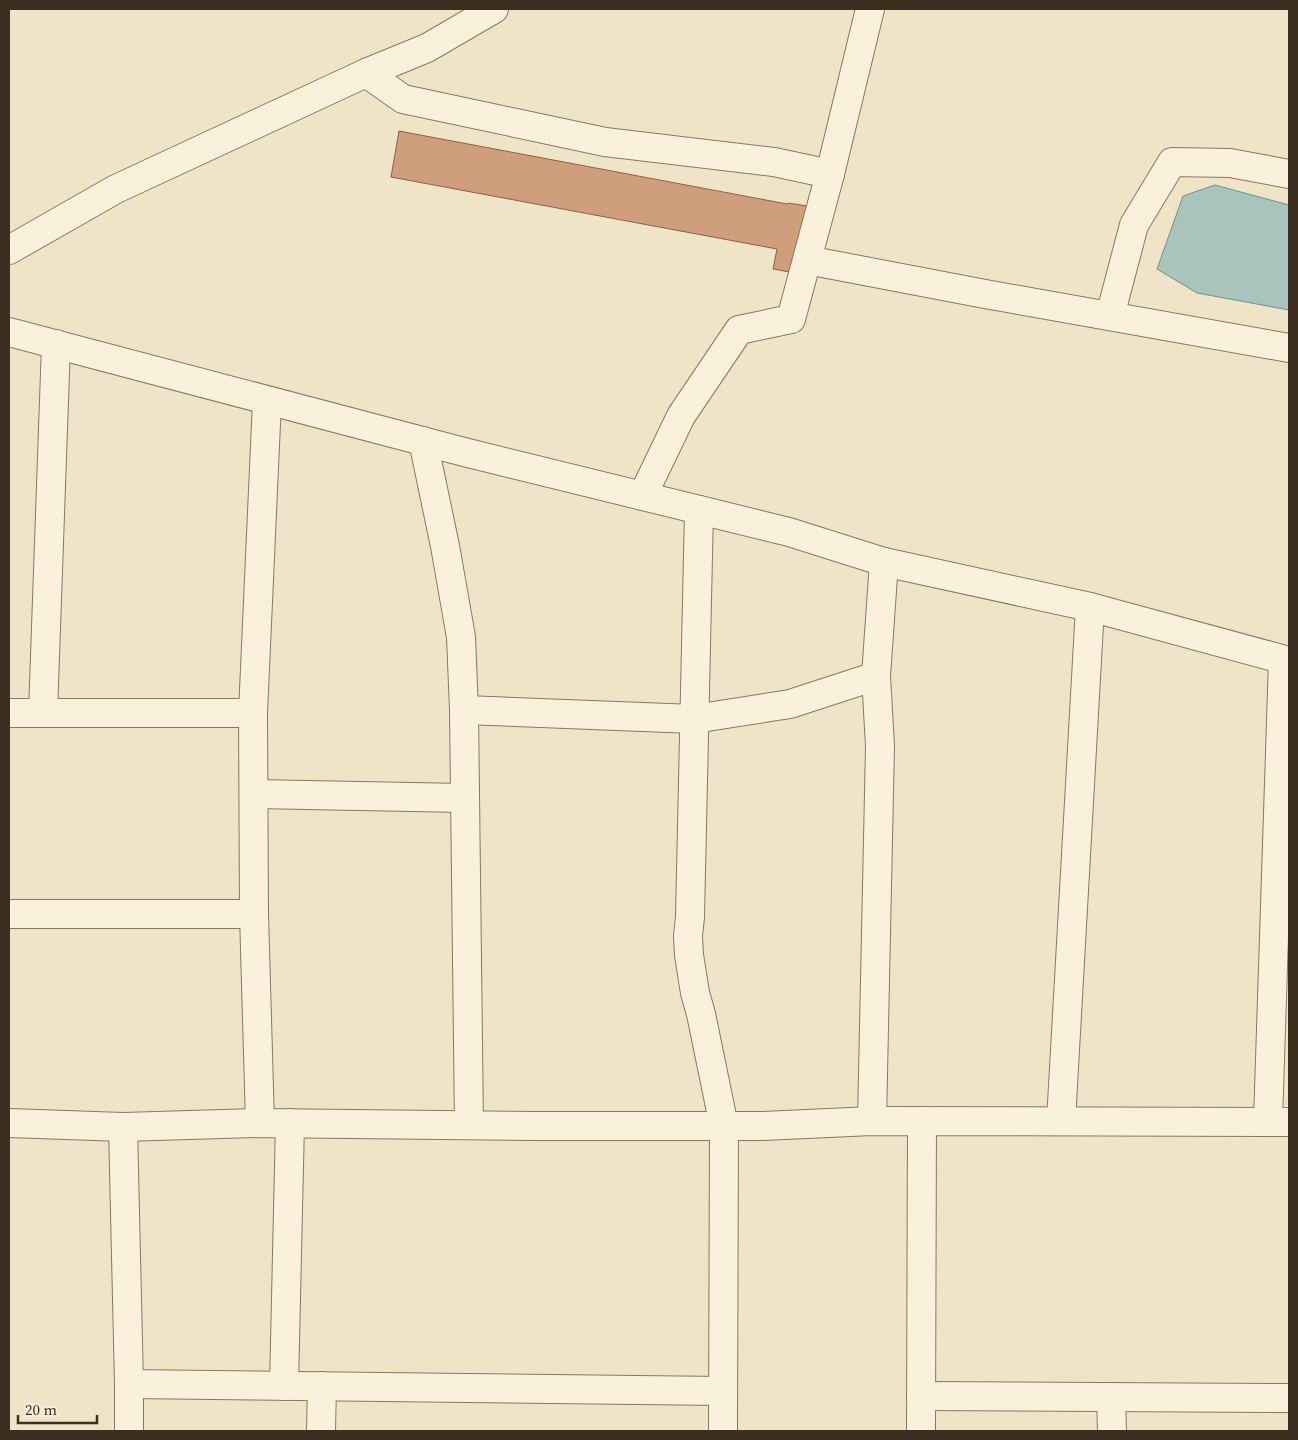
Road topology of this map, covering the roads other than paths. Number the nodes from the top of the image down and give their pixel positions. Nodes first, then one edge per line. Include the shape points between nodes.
1 (494, 9) edge
2 (870, 9) edge
3 (366, 73) junction
4 (830, 174) junction
5 (1289, 174) edge
6 (9, 250) edge
7 (807, 260) junction
8 (1110, 316) junction
9 (9, 332) edge
10 (56, 344) junction
11 (1289, 348) edge
12 (267, 401) junction
13 (423, 441) junction
14 (642, 495) junction
15 (699, 510) junction
16 (884, 562) junction
17 (1090, 607) junction
18 (1286, 661) edge
19 (876, 676) junction
20 (464, 710) junction
21 (9, 713) edge
22 (43, 713) junction
23 (253, 713) junction
24 (694, 719) junction
25 (254, 794) junction
26 (465, 798) junction
27 (9, 914) edge
28 (254, 914) junction
29 (872, 1121) junction
30 (922, 1122) junction
31 (1061, 1122) junction
32 (1279, 1122) edge
33 (9, 1123) edge
34 (260, 1123) junction
35 (290, 1123) junction
36 (469, 1124) junction
37 (724, 1126) junction
38 (123, 1127) junction
39 (129, 1384) junction
40 (284, 1386) junction
41 (322, 1386) junction
42 (723, 1391) junction
43 (921, 1396) junction
44 (1112, 1397) junction
45 (1289, 1398) edge
46 (128, 1431) edge
47 (321, 1431) edge
48 (723, 1431) edge
49 (921, 1431) edge
50 (1112, 1431) edge

1 - 3 street via 427,48
2 - 4 street
3 - 4 street via 403,99 605,142 774,162
3 - 6 street via 116,189
4 - 7 street
5 - 8 street via 1230,163 1172,162 1134,224
7 - 8 street
7 - 14 street via 791,319 739,330 681,416
8 - 11 street
9 - 10 street
10 - 12 street
10 - 22 street
12 - 13 street
12 - 23 street
13 - 14 street
13 - 20 street via 461,636
14 - 15 street
15 - 16 street via 788,532
15 - 24 street
16 - 17 street
16 - 19 street
17 - 18 street
17 - 31 street
18 - 32 street
19 - 24 street via 790,704
19 - 29 street via 880,746
20 - 24 street
20 - 26 street
21 - 22 street
22 - 23 street
23 - 25 street
24 - 37 street via 689,955
25 - 26 street
25 - 28 street
26 - 36 street
27 - 28 street
28 - 34 street
29 - 30 street
29 - 37 street
30 - 31 street
30 - 43 street
31 - 32 street
33 - 38 street
34 - 35 street
34 - 38 street
35 - 36 street
35 - 40 street
36 - 37 street
37 - 42 street
38 - 39 street
39 - 40 street
39 - 46 street
40 - 41 street
41 - 42 street
41 - 47 street
42 - 48 street
43 - 44 street
43 - 49 street
44 - 45 street
44 - 50 street

